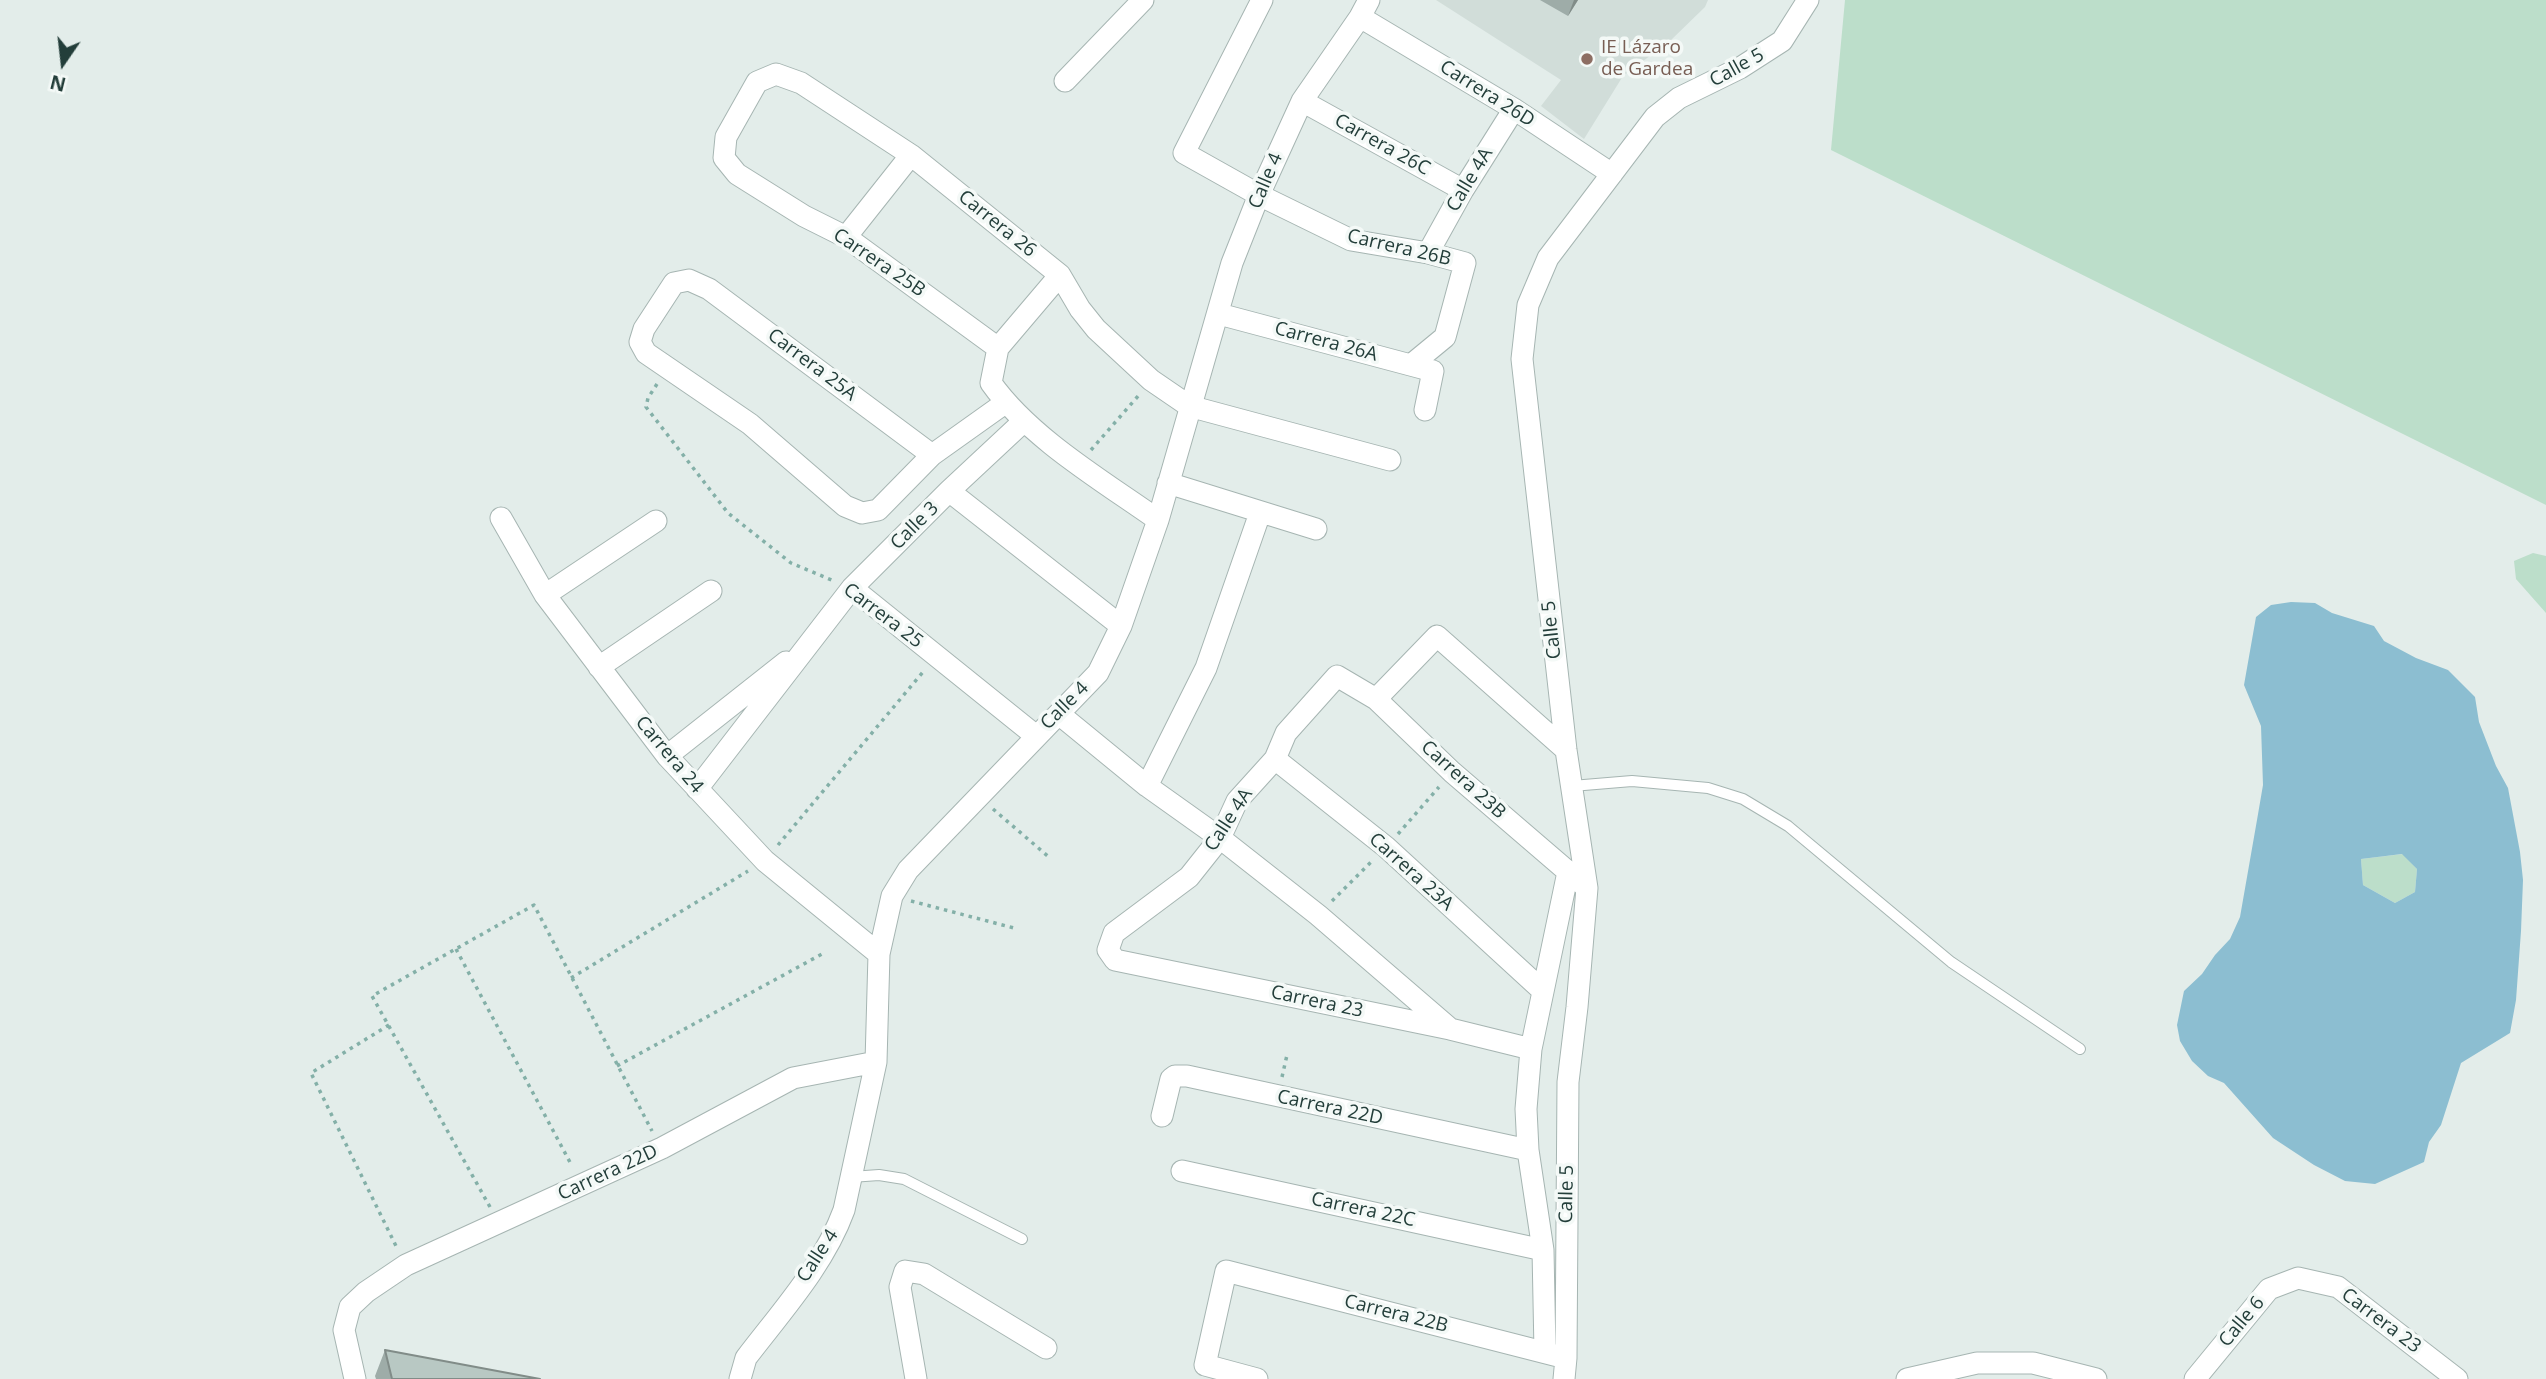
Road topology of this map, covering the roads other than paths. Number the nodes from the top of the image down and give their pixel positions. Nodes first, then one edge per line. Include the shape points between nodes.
1 (1143, 0) edge
2 (1262, 0) edge
3 (1808, 0) edge
4 (1364, 8) edge
5 (1065, 81) dead end
6 (1302, 101) junction
7 (1514, 109) junction
8 (911, 155) junction
9 (724, 158) joint
10 (1612, 174) junction
11 (1463, 190) junction
12 (1259, 195) junction
13 (846, 237) junction
14 (1428, 253) junction
15 (1060, 275) junction
16 (1219, 314) junction
17 (998, 348) junction
18 (1411, 365) junction
19 (1005, 403) junction
20 (1189, 406) junction
21 (1425, 410) dead end
22 (1024, 421) junction
23 (932, 455) junction
24 (1390, 460) dead end
25 (1168, 484) junction
26 (949, 491) junction
27 (1261, 513) junction
28 (501, 518) dead end
29 (1158, 520) junction
30 (656, 521) dead end
31 (1316, 529) dead end
32 (852, 588) junction
33 (711, 591) dead end
34 (545, 595) junction
35 (1121, 626) junction
36 (815, 639) junction
37 (600, 667) junction
38 (1337, 676) joint
39 (1376, 699) junction
40 (1059, 715) junction
41 (1036, 736) junction
42 (1566, 750) junction
43 (667, 756) junction
44 (1275, 759) junction
45 (1147, 786) junction
46 (1572, 786) junction
47 (697, 789) junction
48 (1220, 838) junction
49 (1568, 872) junction
50 (1587, 888) junction
51 (1108, 950) joint
52 (879, 954) junction
53 (1542, 991) junction
54 (1450, 1029) junction
55 (1531, 1049) junction
56 (2080, 1049) dead end
57 (876, 1062) junction
58 (1162, 1116) dead end
59 (1528, 1150) junction
60 (1182, 1171) dead end
61 (851, 1177) junction
62 (1022, 1239) dead end
63 (1543, 1250) junction
64 (2298, 1278) joint
65 (1046, 1348) dead end
66 (1558, 1363) edge
67 (355, 1379) edge
68 (740, 1379) edge
69 (916, 1379) edge
70 (1257, 1379) edge
71 (1907, 1379) edge
72 (2096, 1379) edge
73 (2194, 1379) edge
74 (2457, 1379) edge

1 - 5 street
2 - 12 street, Carrera 26B via 1184,153
3 - 10 street, Calle 5 via 1782,41 1679,98 1655,117
4 - 6 street, Calle 4
4 - 7 street, Carrera 26D
6 - 11 street, Carrera 26C
6 - 12 street, Calle 4
7 - 10 street, Carrera 26D
7 - 11 street, Calle 4A
8 - 9 street, Carrera 26 via 801,83 776,74 757,82 726,137
8 - 13 street
8 - 15 street, Carrera 26
9 - 13 street, Carrera 25B via 737,174
10 - 42 street, Calle 5 via 1548,258 1528,305 1522,359
11 - 14 street, Calle 4A
12 - 14 street, Carrera 26B via 1351,240
12 - 16 street, Calle 4
13 - 17 street, Carrera 25B
14 - 18 street, Carrera 26B via 1465,263 1445,337
15 - 17 street
15 - 20 street, Carrera 26 via 1096,328 1151,380
16 - 18 street, Carrera 26A
16 - 20 street, Calle 4
17 - 19 street via 991,383
18 - 21 street, Carrera 26A via 1433,371
19 - 22 street
19 - 23 street
20 - 24 street, Carrera 26
20 - 25 street, Calle 4
22 - 26 street, Calle 3
22 - 29 street
23 - 23 street, Carrera 25A via 709,289 689,280 674,283 644,329 640,341 646,352 750,424 845,506 862,513 878,510
25 - 27 street
25 - 29 street, Calle 4
26 - 32 street, Calle 3
26 - 35 street
27 - 31 street
27 - 45 street via 1206,668
28 - 34 street, Carrera 24
29 - 35 street, Calle 4
30 - 34 street
32 - 36 street, Calle 3
32 - 41 street, Carrera 25
33 - 37 street
34 - 37 street, Carrera 24
35 - 40 street, Calle 4 via 1098,673
36 - 43 street, Calle 3
36 - 47 street, Calle 3
37 - 43 street, Carrera 24
38 - 39 street, Carrera 23B
38 - 44 street, Calle 4A via 1286,733
39 - 42 street via 1437,636
39 - 49 street, Carrera 23B
40 - 41 street, Calle 4
40 - 45 street
41 - 52 street, Calle 4 via 908,870 892,896
42 - 46 street, Calle 5
43 - 47 street, Carrera 24
44 - 48 street, Calle 4A via 1237,801
44 - 53 street, Carrera 23A via 1386,848
45 - 48 street
46 - 50 street, Calle 5
46 - 56 lane via 1632,781 1708,788 1743,799 1788,826 1951,962
47 - 52 street, Carrera 24 via 765,861
48 - 51 street, Calle 4A via 1189,877 1114,933
48 - 54 street
49 - 50 street, Carrera 23B
49 - 53 street
50 - 66 street, Calle 5 via 1568,1082
51 - 54 street, Carrera 23 via 1115,960
52 - 57 street, Calle 4
53 - 55 street
54 - 55 street, Carrera 23
55 - 59 street
57 - 61 street, Calle 4
57 - 67 street, Carrera 22D via 793,1078 662,1148 406,1265 350,1307 344,1329
58 - 59 street, Carrera 22D via 1171,1079 1186,1076
59 - 63 street
60 - 63 street, Carrera 22C
61 - 62 lane via 904,1179
61 - 68 street, Calle 4 via 836,1232 746,1359
63 - 66 street
64 - 73 street, Calle 6 via 2269,1289
64 - 74 street, Carrera 23 via 2338,1287
65 - 69 street via 924,1274 905,1271 900,1287
66 - 70 street, Carrera 22B via 1226,1271 1205,1365
71 - 72 street via 1977,1363 2033,1363

